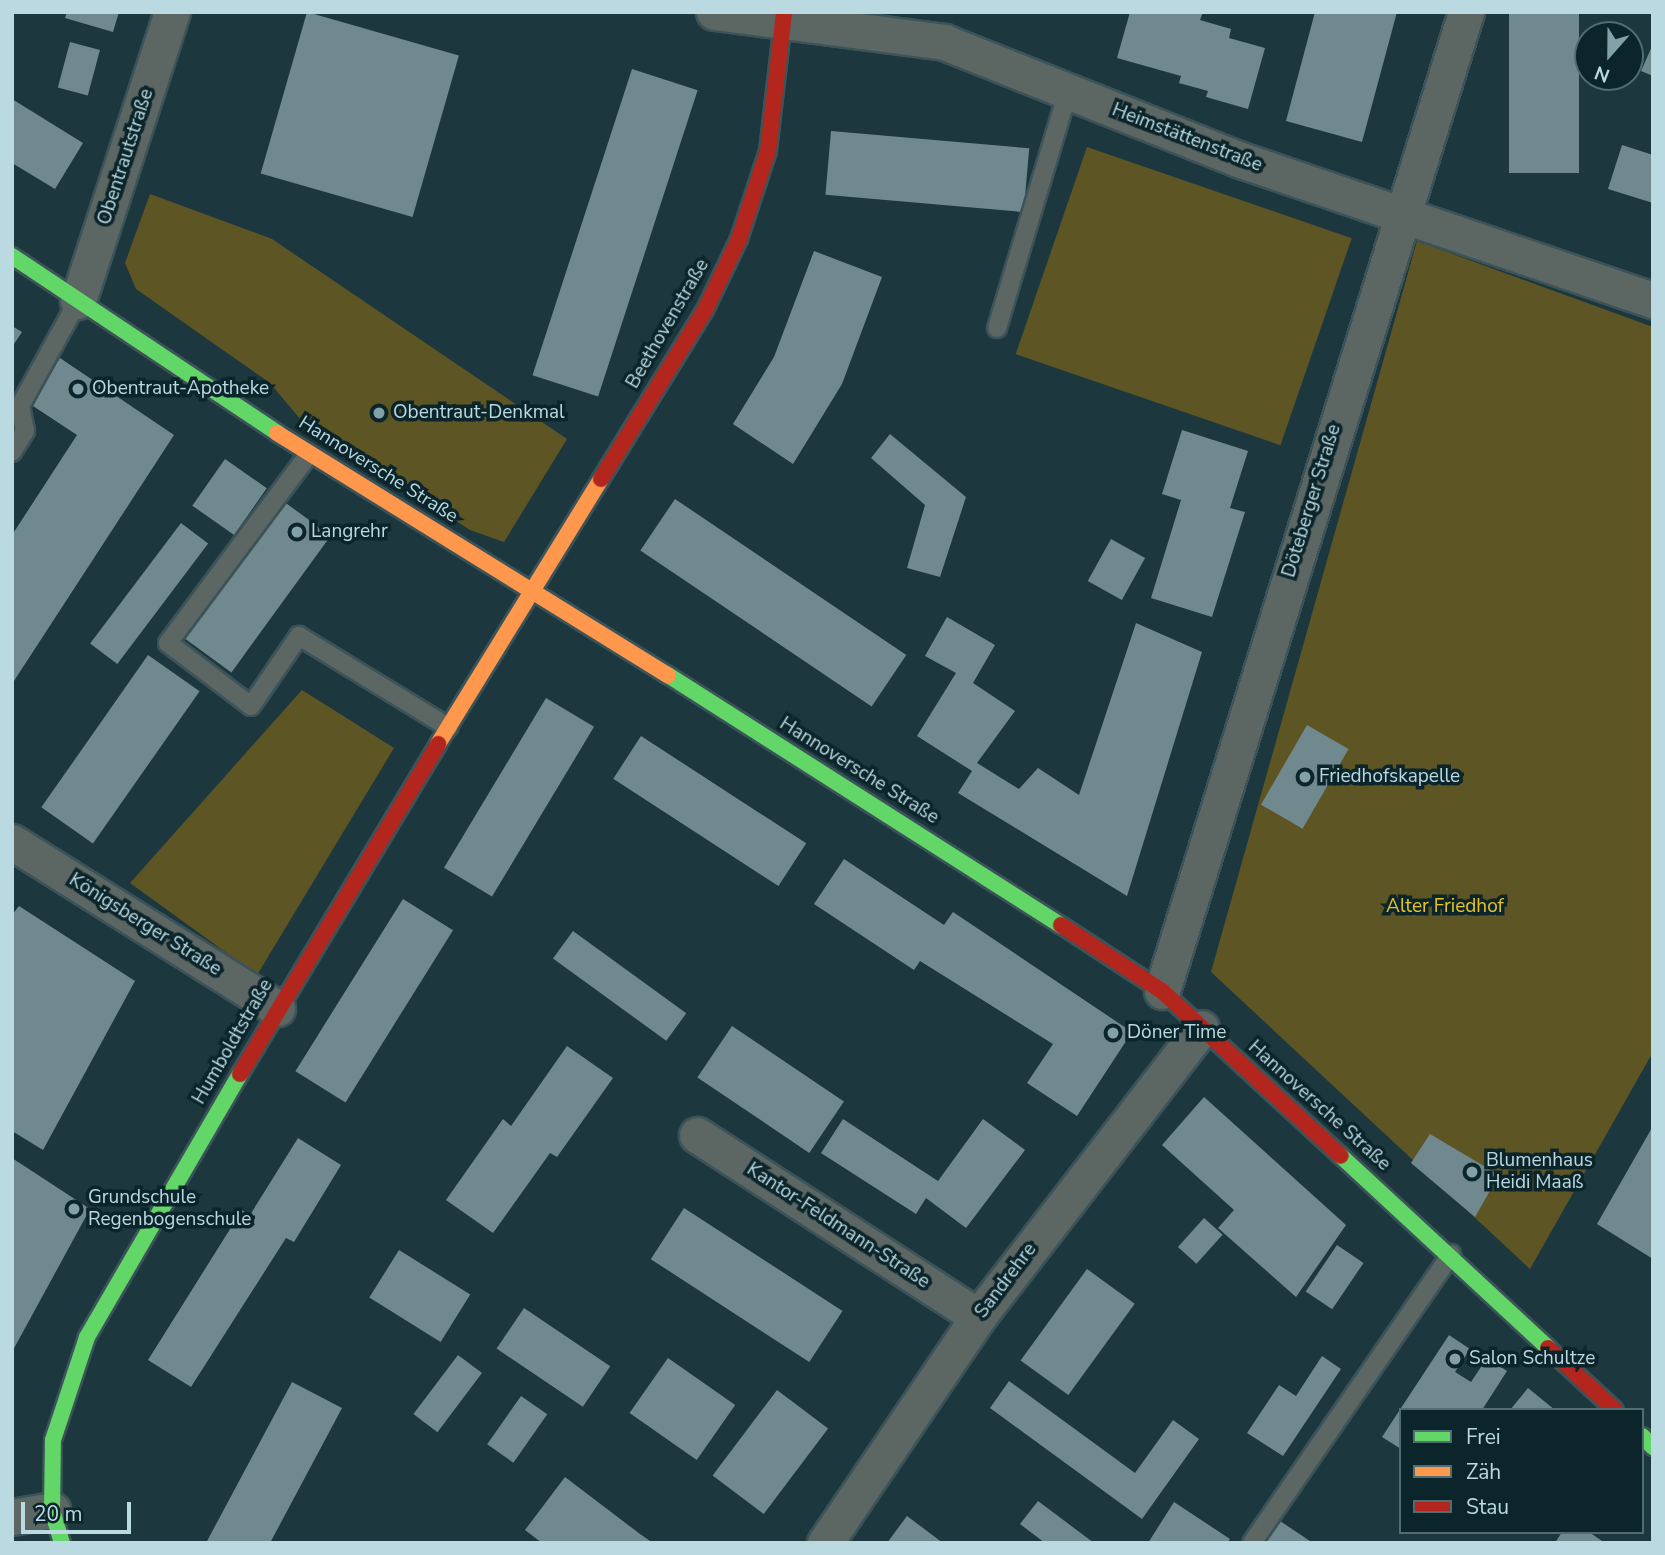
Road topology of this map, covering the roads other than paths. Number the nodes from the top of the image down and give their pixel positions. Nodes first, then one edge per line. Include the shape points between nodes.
1 (172, 12) edge
2 (714, 12) edge
3 (1466, 12) edge
4 (784, 15) edge
5 (1068, 91) junction
6 (1400, 216) junction
7 (12, 257) edge
8 (1653, 300) edge
9 (78, 301) junction
10 (997, 328) dead end
11 (12, 452) edge
12 (309, 454) junction
13 (533, 591) junction
14 (448, 727) junction
15 (12, 842) edge
16 (1162, 991) junction
17 (277, 1008) junction
18 (1201, 1028) junction
19 (697, 1135) dead end
20 (1451, 1254) junction
21 (978, 1317) junction
22 (1613, 1408) edge
23 (52, 1510) junction
24 (12, 1517) edge
25 (62, 1543) edge
26 (825, 1543) edge
27 (1252, 1543) edge

1 - 9 street, Obentrautstraße
2 - 4 street, Heimstättenstraße
3 - 6 street, Döteberger Straße
4 - 5 street, Heimstättenstraße via 944,42
4 - 13 street, Beethovenstraße via 768,151 739,239 705,310
5 - 6 street, Heimstättenstraße
5 - 10 lane
6 - 8 street, Heimstättenstraße
6 - 16 street, Döteberger Straße
7 - 9 street, Hannoversche Straße
9 - 11 lane via 20,405 25,431
9 - 12 street, Hannoversche Straße
12 - 13 street, Hannoversche Straße
12 - 14 lane via 168,643 251,706 299,636
13 - 14 street, Humboldtstraße
13 - 16 street, Hannoversche Straße via 858,793
14 - 17 street, Humboldtstraße
15 - 17 street, Königsberger Straße
16 - 18 street, Hannoversche Straße
17 - 23 street, Humboldtstraße via 87,1337 53,1440
18 - 20 street, Hannoversche Straße
18 - 21 street, Sandrehre
19 - 21 street, Kantor-Feldmann-Straße
20 - 22 street, Hannoversche Straße
20 - 27 lane
21 - 26 street, Sandrehre
23 - 24 street
23 - 25 street, Humboldtstraße

